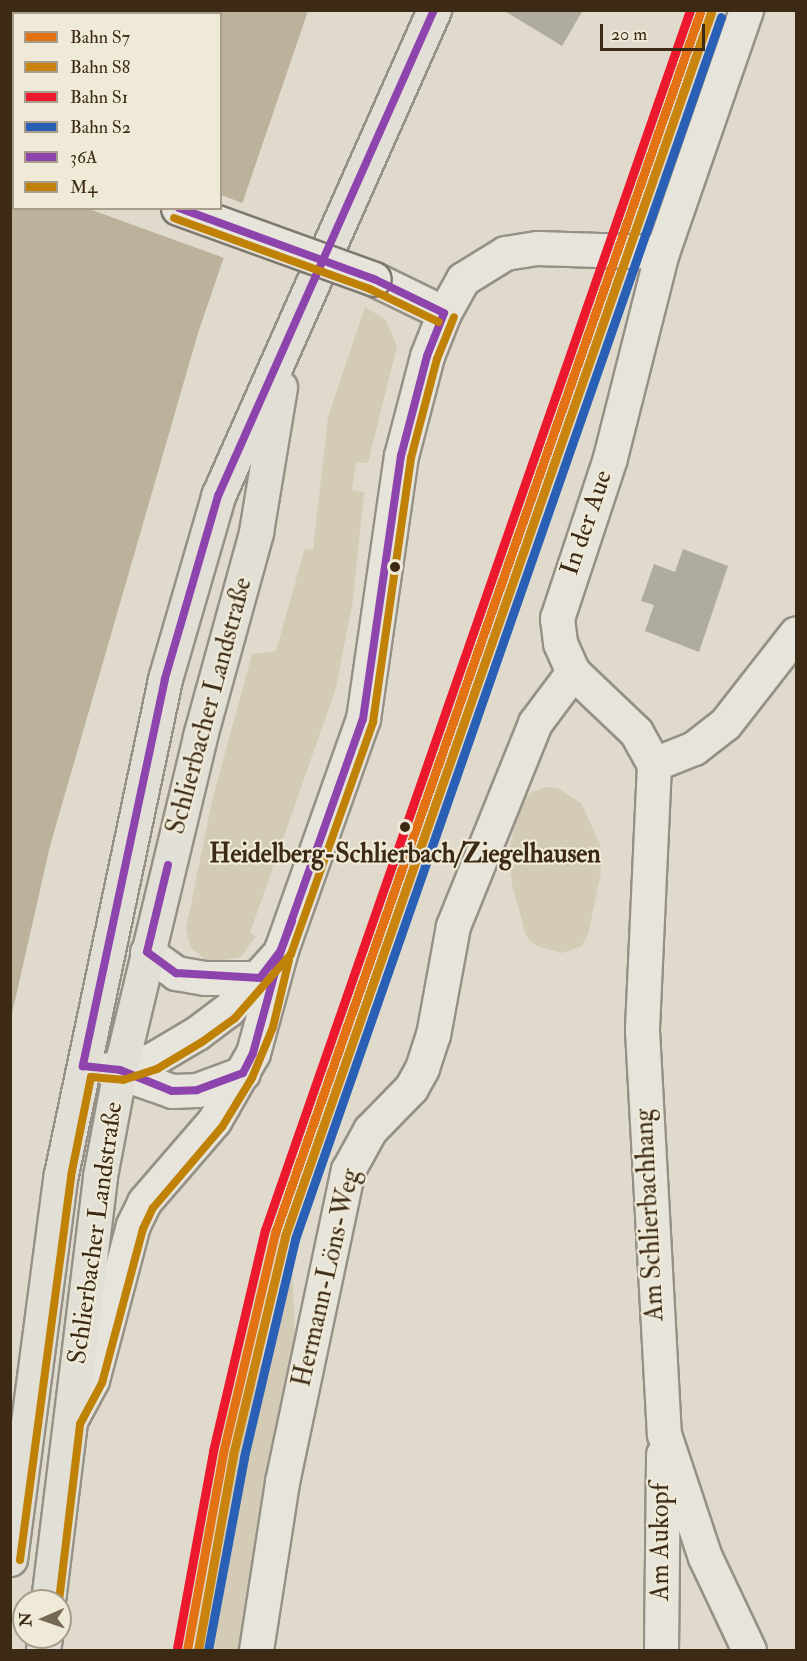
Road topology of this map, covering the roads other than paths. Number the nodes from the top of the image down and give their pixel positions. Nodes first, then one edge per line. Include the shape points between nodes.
1 (434, 10) edge
2 (746, 10) edge
3 (184, 210) edge
4 (662, 252) junction
5 (444, 313) junction
6 (287, 344) junction
7 (796, 633) edge
8 (573, 672) junction
9 (654, 764) junction
10 (281, 950) junction
11 (147, 952) junction
12 (260, 978) junction
13 (83, 1066) junction
14 (120, 1070) junction
15 (243, 1072) junction
16 (70, 1421) junction
17 (664, 1434) junction
18 (10, 1558) edge
19 (49, 1589) edge
20 (256, 1650) edge
21 (661, 1650) edge
22 (749, 1650) edge

1 - 6 main road, Schlierbacher Landstraße
2 - 4 street, In der Aue
3 - 5 street, bridge via 374,279
4 - 5 street via 551,248 505,253 463,279
4 - 8 street, In der Aue via 610,458 559,609 559,637
5 - 10 street via 427,356 401,456 363,719
6 - 11 main road, Schlierbacher Landstraße via 256,532
6 - 13 main road, Schlierbacher Landstraße via 218,496 165,679
7 - 9 street via 725,724 694,748
8 - 9 street, In der Aue via 636,732
8 - 20 street, Hermann-Löns-Weg via 535,723 453,926 433,1035 422,1068 411,1088 370,1130 348,1170 282,1482
9 - 17 street, Am Schlierbachhang via 642,1030
10 - 12 street
10 - 15 street via 263,1024
11 - 12 street via 176,973 205,978
11 - 14 main road, Schlierbacher Landstraße
12 - 14 street via 197,1034 153,1059
13 - 14 street
13 - 18 main road, Schlierbacher Landstraße via 61,1174
14 - 15 street via 172,1091 197,1090
14 - 16 main road, Schlierbacher Landstraße via 100,1176
15 - 16 street via 214,1121 144,1202 133,1225 92,1380
16 - 19 main road, Schlierbacher Landstraße
17 - 21 street, Am Aukopf via 659,1520
17 - 22 street, Am Schlierbachhang via 705,1557

